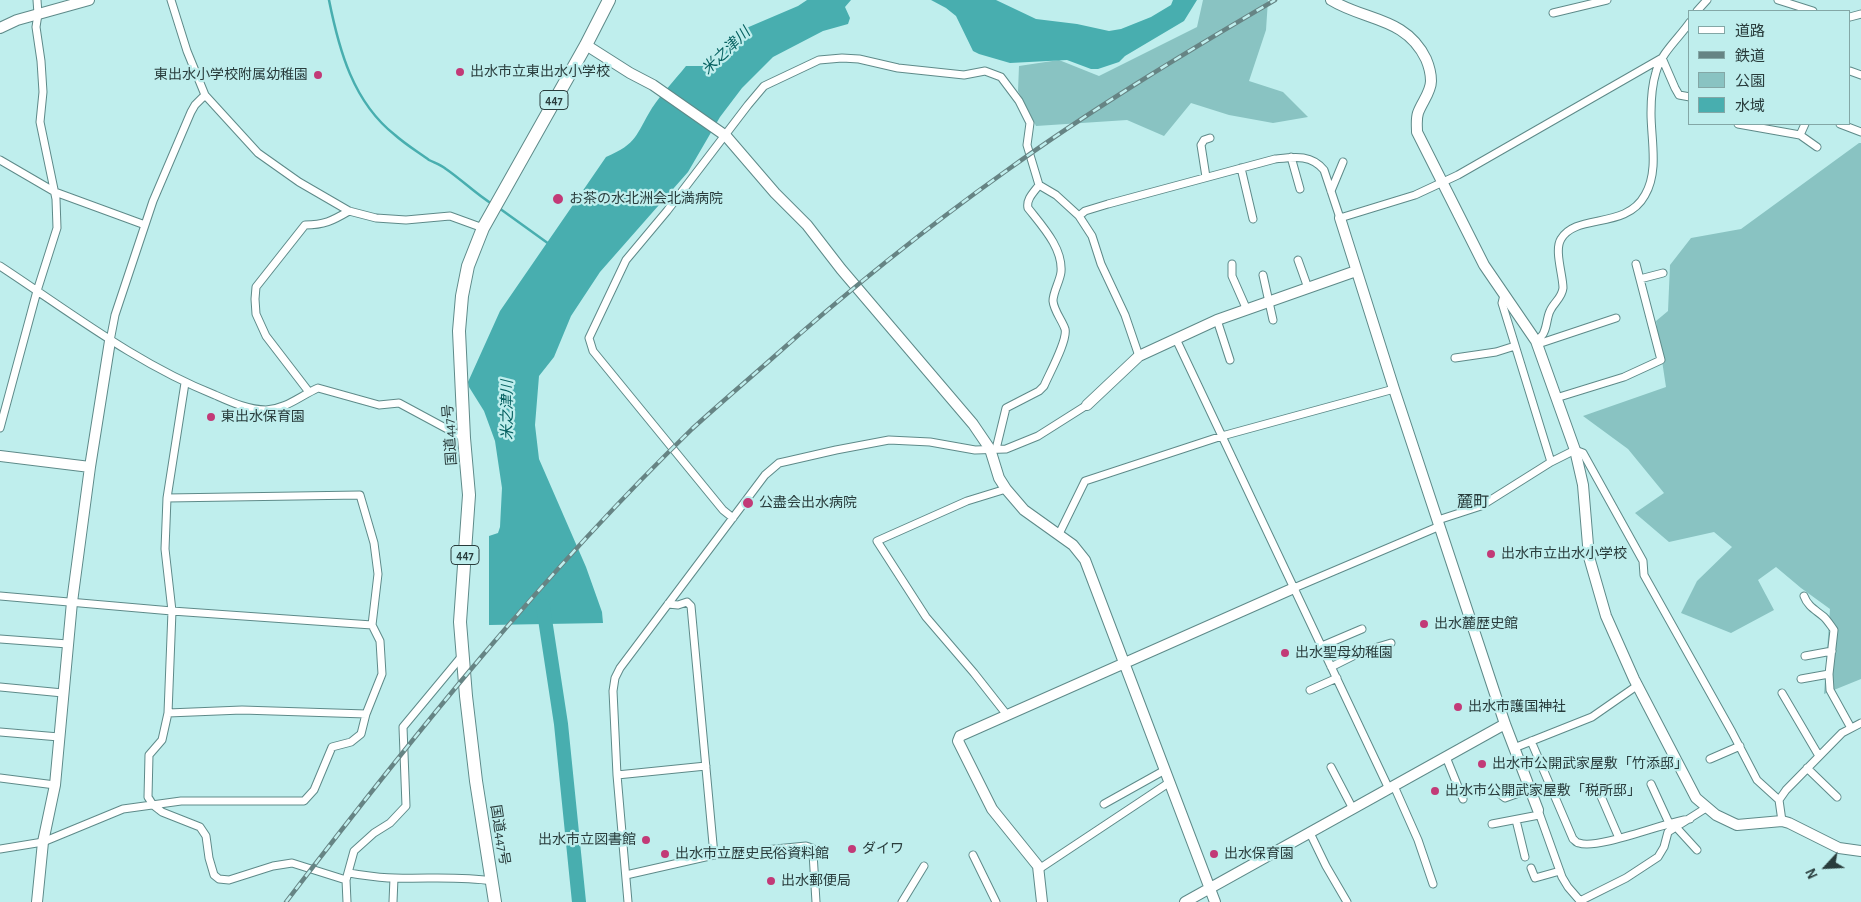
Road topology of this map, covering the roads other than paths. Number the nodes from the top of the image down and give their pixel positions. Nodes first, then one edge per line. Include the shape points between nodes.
1 (37, 0) edge
2 (89, 0) edge
3 (171, 0) edge
4 (609, 0) edge
5 (1331, 0) edge
6 (1607, 0) edge
7 (1778, 0) edge
8 (1810, 10) edge
9 (1553, 13) dead end
10 (38, 14) junction
11 (0, 28) edge
12 (1688, 28) edge
13 (586, 45) junction
14 (1662, 58) junction
15 (205, 95) junction
16 (1688, 97) edge
17 (1744, 125) edge
18 (1804, 125) edge
19 (1843, 125) edge
20 (1861, 132) edge
21 (1800, 134) junction
22 (726, 136) junction
23 (1210, 138) dead end
24 (1817, 147) dead end
25 (1291, 157) junction
26 (0, 160) edge
27 (1344, 162) dead end
28 (1241, 168) junction
29 (1206, 177) junction
30 (1442, 182) junction
31 (1039, 185) junction
32 (1300, 189) dead end
33 (1331, 191) junction
34 (55, 192) junction
35 (349, 211) junction
36 (1079, 216) junction
37 (1340, 218) junction
38 (1253, 219) dead end
39 (145, 225) junction
40 (483, 228) junction
41 (1298, 260) dead end
42 (1232, 264) dead end
43 (1636, 264) dead end
44 (0, 266) edge
45 (1356, 271) junction
46 (1663, 273) dead end
47 (1263, 275) dead end
48 (1640, 279) junction
49 (1308, 288) junction
50 (37, 291) junction
51 (1504, 295) junction
52 (1270, 302) junction
53 (1247, 310) junction
54 (1616, 318) dead end
55 (1217, 320) junction
56 (1273, 320) dead end
57 (1176, 339) junction
58 (110, 341) junction
59 (1537, 342) junction
60 (1514, 346) junction
61 (1139, 356) junction
62 (1455, 358) dead end
63 (1230, 360) dead end
64 (185, 383) junction
65 (1394, 389) junction
66 (309, 392) junction
67 (1556, 398) junction
68 (1087, 405) joint
69 (0, 428) edge
70 (1222, 436) junction
71 (464, 438) junction
72 (993, 449) junction
73 (1576, 450) junction
74 (0, 456) edge
75 (1551, 462) junction
76 (90, 467) junction
77 (1006, 489) junction
78 (167, 498) junction
79 (733, 518) junction
80 (1439, 522) junction
81 (1060, 534) junction
82 (1294, 588) junction
83 (0, 596) edge
84 (1804, 596) dead end
85 (72, 602) junction
86 (668, 604) junction
87 (172, 611) junction
88 (372, 624) junction
89 (1362, 629) dead end
90 (0, 639) edge
91 (1391, 643) dead end
92 (68, 644) junction
93 (1322, 646) junction
94 (1832, 651) junction
95 (463, 655) junction
96 (1806, 656) dead end
97 (1124, 662) junction
98 (1331, 667) junction
99 (1829, 674) junction
100 (1337, 678) junction
101 (1801, 679) dead end
102 (1638, 685) junction
103 (0, 687) edge
104 (1310, 690) dead end
105 (63, 693) junction
106 (1782, 693) dead end
107 (168, 713) junction
108 (366, 714) junction
109 (1007, 715) junction
110 (1861, 723) edge
111 (1505, 724) junction
112 (1851, 728) junction
113 (0, 732) edge
114 (59, 737) junction
115 (1531, 741) junction
116 (1740, 746) junction
117 (1514, 748) junction
118 (1819, 756) junction
119 (1446, 757) junction
120 (1710, 759) dead end
121 (706, 766) junction
122 (1331, 767) dead end
123 (1807, 768) junction
124 (1165, 770) junction
125 (616, 775) junction
126 (0, 778) edge
127 (1170, 782) junction
128 (1651, 784) dead end
129 (55, 785) junction
130 (1392, 788) junction
131 (1530, 789) junction
132 (1600, 794) dead end
133 (1501, 796) dead end
134 (1837, 797) dead end
135 (1463, 799) dead end
136 (1779, 800) junction
137 (1104, 804) dead end
138 (153, 805) junction
139 (1706, 808) junction
140 (1353, 809) junction
141 (1539, 813) junction
142 (1690, 819) junction
143 (1516, 820) junction
144 (1782, 821) junction
145 (1669, 823) junction
146 (1492, 824) dead end
147 (1676, 827) junction
148 (1310, 833) junction
149 (1619, 838) junction
150 (43, 842) junction
151 (0, 849) edge
152 (1697, 850) dead end
153 (1861, 850) edge
154 (714, 855) junction
155 (973, 855) dead end
156 (1525, 857) dead end
157 (924, 866) dead end
158 (1531, 868) dead end
159 (1039, 869) junction
160 (1560, 871) junction
161 (626, 875) junction
162 (347, 877) junction
163 (394, 878) junction
164 (493, 881) junction
165 (1433, 884) dead end
166 (1210, 888) junction
167 (37, 902) edge
168 (347, 902) edge
169 (393, 902) edge
170 (495, 902) edge
171 (628, 902) edge
172 (816, 902) edge
173 (902, 902) edge
174 (996, 902) edge
175 (1042, 902) edge
176 (1185, 902) edge
177 (1215, 902) edge
178 (1347, 902) edge
179 (1581, 902) edge

1 - 10 street
2 - 10 street
3 - 15 street
4 - 13 highway, 国道447号 / 447
5 - 30 street via 1396,27 1408,35 1422,52 1429,67 1431,84 1418,114 1417,132
6 - 9 street
7 - 8 street
10 - 11 street
10 - 34 street via 36,27 43,92 40,122
12 - 14 street
13 - 22 street
13 - 40 highway, 国道447号 / 447
14 - 16 street via 1679,95
14 - 30 street
14 - 59 street via 1652,96 1653,152 1649,188 1634,210 1617,218 1584,224 1561,239 1558,247 1563,289 1561,297 1550,310 1544,334
15 - 35 street via 258,153
15 - 39 street via 191,112
17 - 21 street
18 - 21 street
19 - 20 street
21 - 24 street
22 - 31 street via 764,86 819,60 859,59 898,68 964,75 985,71 1001,77 1030,123 1027,145
22 - 72 street via 807,225
22 - 79 street via 626,260 589,338 593,351 723,510
23 - 29 street via 1201,145
25 - 28 street
25 - 32 street
25 - 33 street via 1308,158 1319,164
26 - 34 street
27 - 33 street
28 - 29 street
28 - 38 street
29 - 36 street via 1085,211
30 - 37 street via 1415,195
30 - 51 street via 1484,265
31 - 36 street via 1056,195
31 - 72 street via 1027,204 1050,237 1058,255 1061,266 1053,300 1066,335 1044,386 1006,408
33 - 37 street
34 - 39 street
34 - 50 street via 56,228
35 - 40 street via 376,218 406,220 450,216
35 - 66 street via 331,222 305,225 256,287 256,314 266,336
36 - 61 street via 1092,236
37 - 45 street
39 - 58 street via 115,315
40 - 71 highway, 国道447号 / 447 via 468,266 462,296 459,330
41 - 49 street
42 - 53 street via 1232,276
43 - 48 street
44 - 50 street
45 - 49 street
45 - 65 street
46 - 48 street
47 - 52 street
48 - 67 street via 1661,360 1624,377
49 - 52 street
50 - 58 street
50 - 69 street
51 - 59 street
51 - 60 street via 1502,303
52 - 53 street
52 - 56 street
53 - 55 street
54 - 59 street
55 - 57 street
55 - 63 street
57 - 61 street
57 - 70 street
58 - 64 street
58 - 76 street
59 - 67 street
60 - 62 street
60 - 75 street
61 - 68 street
64 - 66 street via 242,407 265,410 284,407
64 - 78 street
65 - 70 street
65 - 80 street
66 - 71 street via 318,388 379,406 398,403
67 - 73 street
68 - 72 street via 1038,436 1006,449
70 - 81 street via 1085,481
70 - 82 street
71 - 95 highway, 国道447号 / 447 via 469,495 460,622
72 - 77 street via 999,478
72 - 79 street via 975,450 930,442 890,440 779,463 764,475
73 - 75 street
73 - 102 street via 1583,485 1589,558 1606,616
73 - 116 street via 1583,453 1625,528 1643,561 1644,575
74 - 76 street
75 - 80 street via 1481,506
76 - 85 street
77 - 81 street via 1024,510
77 - 109 street via 966,501 877,541 926,617
78 - 87 street via 165,549
78 - 88 street via 360,495 374,543 378,574
79 - 86 street
80 - 82 street
80 - 111 street
81 - 97 street via 1085,560
82 - 93 street
82 - 97 street
83 - 85 street
84 - 94 street via 1834,630
85 - 87 street
85 - 92 street
86 - 121 street via 678,606 688,602 691,606
86 - 125 street via 615,678
87 - 88 street
87 - 107 street
88 - 108 street via 380,641 382,674
89 - 93 street
90 - 92 street
91 - 98 street via 1361,652
92 - 105 street
93 - 98 street
94 - 96 street
94 - 99 street
95 - 162 street via 403,727 406,806 354,851
95 - 164 highway, 国道447号 / 447 via 476,781
97 - 109 street
97 - 124 street
98 - 100 street
99 - 101 street
99 - 112 street via 1830,690
100 - 104 street
100 - 130 street
102 - 115 street via 1592,717
102 - 139 street via 1696,798
103 - 105 street
105 - 114 street
106 - 118 street
107 - 108 street via 242,710
107 - 138 street via 162,740 149,755 148,796
108 - 138 street via 361,734 351,742 332,747 314,790 304,802 180,801
109 - 159 street via 960,736 958,741 992,808
110 - 112 street
111 - 117 street
111 - 119 street
112 - 118 street
113 - 114 street
114 - 129 street
115 - 117 street
115 - 149 street via 1572,839 1579,844
116 - 120 street
116 - 136 street via 1757,780
117 - 131 street
118 - 123 street
119 - 130 street
119 - 135 street
121 - 125 street
121 - 154 street
122 - 140 street
123 - 134 street
123 - 136 street
124 - 127 street
124 - 137 street
125 - 161 street
126 - 129 street
127 - 159 street
127 - 166 street
128 - 145 street
129 - 150 street
130 - 140 street
130 - 165 street via 1418,840
131 - 133 street via 1505,798
131 - 141 street
132 - 149 street
136 - 144 street
138 - 150 street via 123,809
138 - 162 street via 162,812 200,827 206,836 214,875 219,879 228,880 292,863
139 - 142 street
139 - 144 street via 1737,825
140 - 148 street
141 - 143 street
141 - 160 street
142 - 145 street
142 - 147 street
143 - 146 street
143 - 156 street
144 - 153 street via 1839,848
145 - 149 street
147 - 152 street
147 - 179 street via 1668,832 1658,857
148 - 166 street
148 - 178 street
150 - 151 street
150 - 167 street
154 - 161 street
154 - 172 street via 812,848
155 - 174 street
157 - 173 street
158 - 160 street via 1535,878
159 - 175 street
160 - 179 street
161 - 171 street
162 - 163 street
162 - 168 street
163 - 164 street
163 - 169 street
164 - 170 highway, 国道447号 / 447
166 - 176 street
166 - 177 street

